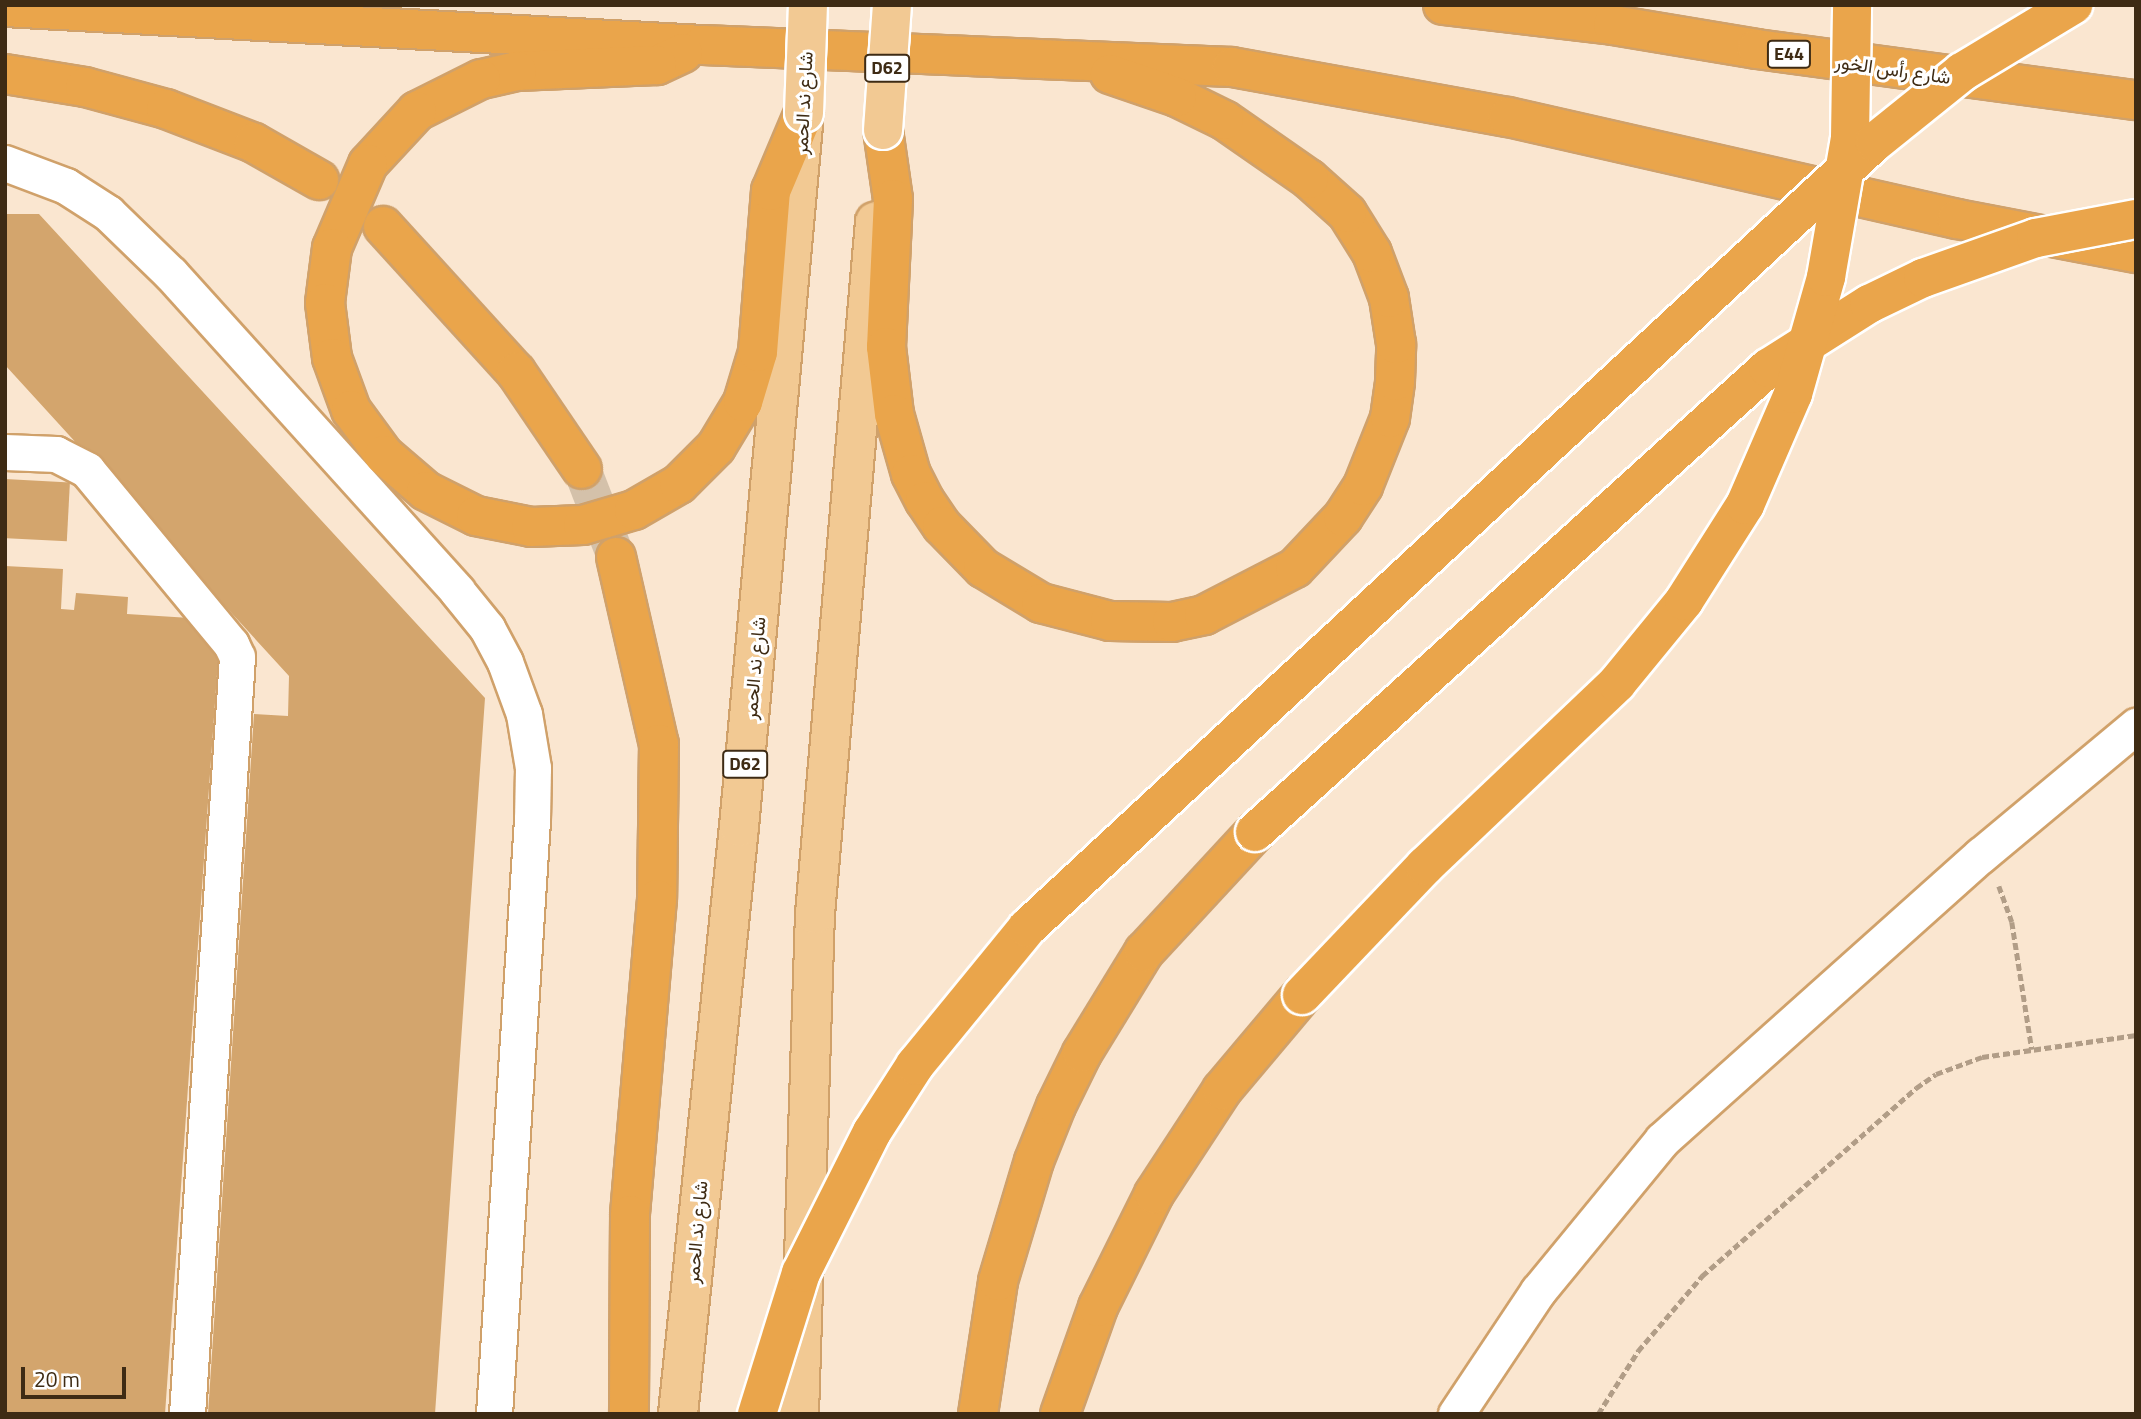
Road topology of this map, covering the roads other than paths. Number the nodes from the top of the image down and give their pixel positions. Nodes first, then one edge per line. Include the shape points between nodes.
1 (808, 5) edge
2 (892, 5) edge
3 (1443, 5) edge
4 (1852, 5) edge
5 (2073, 5) edge
6 (5, 6) edge
7 (703, 45) junction
8 (1040, 60) junction
9 (5, 74) edge
10 (2136, 100) edge
11 (804, 113) junction
12 (883, 130) junction
13 (5, 163) edge
14 (319, 180) dead end
15 (2136, 219) edge
16 (383, 226) dead end
17 (2136, 253) edge
18 (5, 452) edge
19 (582, 469) tunnel mouth
20 (616, 557) tunnel mouth
21 (2136, 726) edge
22 (187, 1414) edge
23 (494, 1414) edge
24 (629, 1414) edge
25 (678, 1414) edge
26 (757, 1414) edge
27 (799, 1414) edge
28 (978, 1414) edge
29 (1060, 1414) edge
30 (1456, 1414) edge

1 - 11 main road, شارع ند الحمر / D62, bridge
2 - 12 main road, D62, bridge
3 - 10 highway, شارع رأس الخور / E44
4 - 29 highway, bridge via 1850,138 1826,276 1794,394 1745,505 1684,601 1617,683 1425,866 1302,995 1222,1090 1154,1194 1098,1307
5 - 26 highway, bridge via 1962,72 1875,142 1027,928 915,1065 872,1132 801,1273
6 - 7 highway
7 - 8 highway
7 - 11 highway via 657,65 517,71 481,79 417,111 368,164 332,248 325,303 332,358 351,410 384,455 426,491 477,516 531,527 583,525 634,510 679,484 716,447 743,402 758,352 771,191
8 - 12 highway via 1108,74 1166,93 1268,147 1347,214 1371,253 1389,298 1396,344 1390,418 1363,486 1343,517 1294,568 1235,603 1172,622 1076,615 1008,585 976,562 942,526 911,474 894,414 886,348 893,199
8 - 17 highway via 1232,67 1349,85 1957,219
9 - 14 highway via 85,87 166,109 254,143
11 - 25 main road, شارع ند الحمر / D62 via 739,827
12 - 27 main road, D62 via 815,914
13 - 23 street via 66,186 108,213 171,274 457,591 487,628 505,662 524,714 533,768
15 - 28 highway, bridge via 2036,238 1956,265 1869,304 1777,361 1721,406 1255,832 1144,952 1105,1012 1061,1096 1034,1161 998,1281
16 - 19 highway via 508,362
18 - 22 street via 56,454 86,470 237,657
20 - 24 highway via 659,744 657,899 630,1215
21 - 30 street via 1981,855 1662,1140 1546,1280

